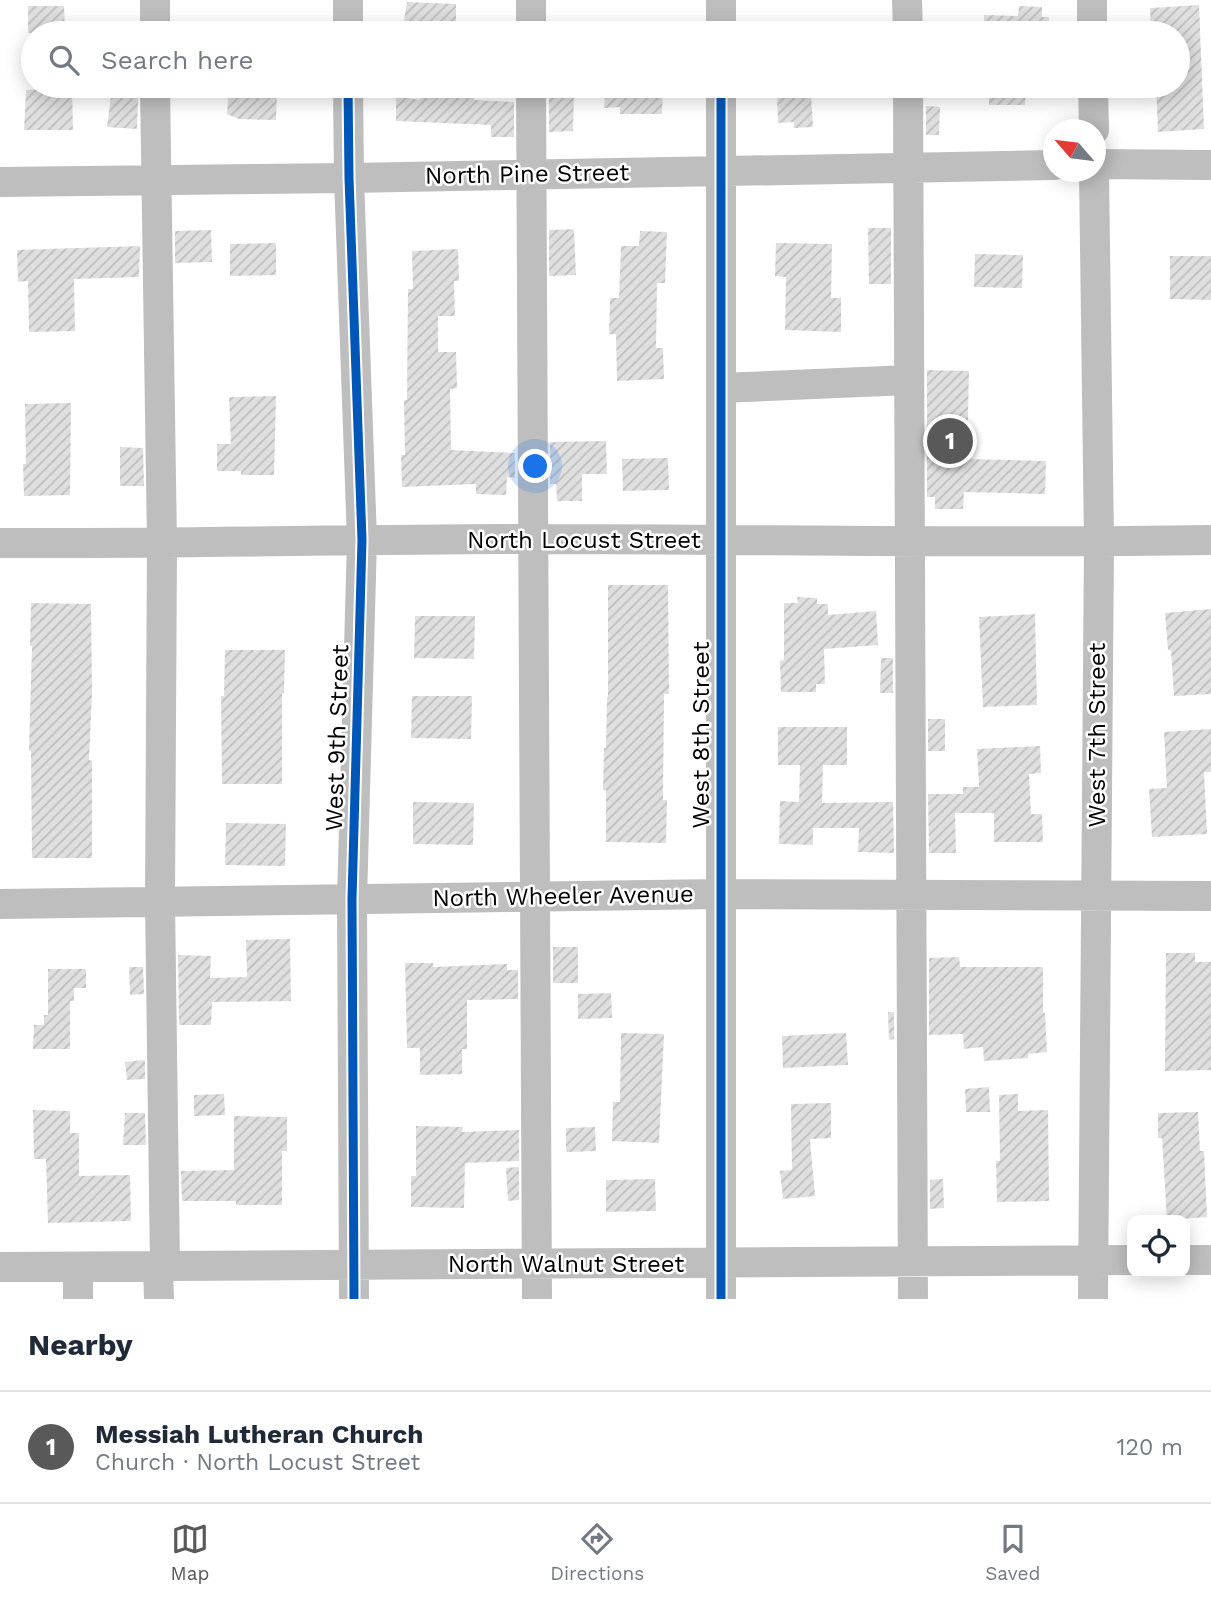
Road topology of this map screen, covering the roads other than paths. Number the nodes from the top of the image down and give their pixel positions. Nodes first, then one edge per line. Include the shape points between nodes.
1 (155, 0) edge
2 (348, 0) edge
3 (531, 0) edge
4 (721, 0) edge
5 (908, 0) edge
6 (1092, 0) edge
7 (155, 21) edge
8 (348, 21) edge
9 (531, 21) edge
10 (721, 21) edge
11 (908, 21) edge
12 (1093, 21) edge
13 (155, 98) edge
14 (348, 98) edge
15 (531, 98) edge
16 (721, 98) edge
17 (908, 98) edge
18 (1093, 98) edge
19 (1094, 119) edge
20 (1106, 164) edge
21 (1043, 165) edge
22 (1211, 165) edge
23 (908, 167) junction
24 (721, 171) junction
25 (532, 174) junction
26 (349, 178) junction
27 (155, 180) junction
28 (0, 181) edge
29 (1094, 182) edge
30 (909, 380) junction
31 (721, 388) junction
32 (533, 539) junction
33 (362, 540) junction
34 (720, 540) junction
35 (1211, 540) edge
36 (910, 541) junction
37 (1099, 542) junction
38 (0, 543) edge
39 (162, 544) junction
40 (720, 894) junction
41 (911, 895) junction
42 (1211, 895) edge
43 (535, 896) junction
44 (1096, 896) junction
45 (352, 899) junction
46 (160, 902) junction
47 (0, 904) edge
48 (1127, 1260) edge
49 (1190, 1260) edge
50 (1211, 1260) edge
51 (912, 1261) junction
52 (1093, 1261) junction
53 (720, 1263) junction
54 (536, 1264) junction
55 (353, 1265) junction
56 (161, 1266) junction
57 (0, 1267) edge
58 (78, 1267) junction
59 (78, 1299) edge
60 (159, 1299) edge
61 (354, 1299) edge
62 (537, 1299) edge
63 (721, 1299) edge
64 (913, 1299) edge
65 (1093, 1299) edge

1 - 7 street
2 - 8 street
3 - 9 street
4 - 10 street
5 - 11 street
6 - 12 street
13 - 27 street
14 - 26 street, West 9th Street
15 - 25 street
16 - 24 street, West 8th Street
17 - 23 street
18 - 19 street
20 - 22 street
21 - 23 street, North Pine Street
23 - 24 street, North Pine Street
23 - 30 street
24 - 25 street, North Pine Street
24 - 31 street, West 8th Street
25 - 26 street, North Pine Street
25 - 32 street
26 - 27 street, North Pine Street
26 - 33 street, West 9th Street
27 - 28 street, North Pine Street
27 - 39 street
29 - 37 street, West 7th Street
30 - 31 street
30 - 36 street
31 - 34 street, West 8th Street
32 - 33 street, North Locust Street
32 - 34 street, North Locust Street
32 - 43 street
33 - 39 street, North Locust Street
33 - 45 street, West 9th Street
34 - 36 street, North Locust Street
34 - 40 street, West 8th Street
35 - 37 street, North Locust Street
36 - 37 street, North Locust Street
36 - 41 street
37 - 44 street, West 7th Street
38 - 39 street, North Locust Street
39 - 46 street
40 - 41 street, North Wheeler Avenue
40 - 43 street, North Wheeler Avenue
40 - 53 street, West 8th Street
41 - 44 street, North Wheeler Avenue
41 - 51 street
42 - 44 street, North Wheeler Avenue
43 - 45 street, North Wheeler Avenue
43 - 54 street
44 - 52 street, West 7th Street
45 - 46 street, North Wheeler Avenue
45 - 55 street, West 9th Street
46 - 47 street, North Wheeler Avenue
46 - 56 street
48 - 52 street, North Walnut Street
49 - 50 street
51 - 52 street, North Walnut Street
51 - 53 street, North Walnut Street
51 - 64 street
52 - 65 street, West 7th Street
53 - 54 street, North Walnut Street
53 - 63 street, West 8th Street
54 - 55 street, North Walnut Street
54 - 62 street
55 - 56 street, North Walnut Street
55 - 61 street, West 9th Street
56 - 58 street, North Walnut Street
56 - 60 street
57 - 58 street, North Walnut Street
58 - 59 street

